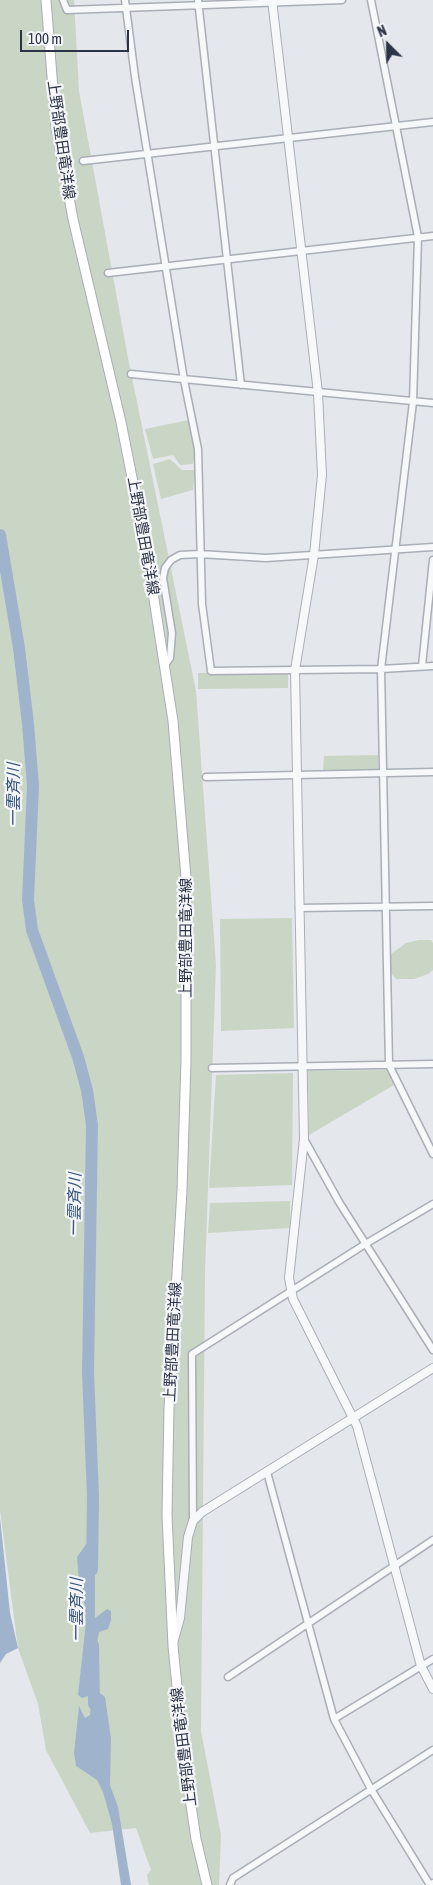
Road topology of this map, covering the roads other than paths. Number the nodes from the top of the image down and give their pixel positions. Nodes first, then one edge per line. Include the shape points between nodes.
1 (46, 0) edge
2 (63, 0) edge
3 (125, 0) edge
4 (342, 0) edge
5 (371, 0) edge
6 (272, 1) edge
7 (198, 2) edge
8 (127, 7) junction
9 (433, 122) edge
10 (395, 126) junction
11 (289, 138) junction
12 (214, 147) junction
13 (147, 154) junction
14 (83, 161) dead end
15 (433, 236) edge
16 (418, 237) junction
17 (302, 251) junction
18 (226, 259) junction
19 (165, 266) junction
20 (108, 273) dead end
21 (130, 374) dead end
22 (184, 380) junction
23 (241, 385) junction
24 (318, 393) junction
25 (413, 402) junction
26 (433, 403) edge
27 (433, 547) edge
28 (394, 549) junction
29 (199, 554) junction
30 (314, 555) junction
31 (433, 560) edge
32 (165, 665) junction
33 (422, 666) junction
34 (433, 666) edge
35 (295, 670) junction
36 (380, 670) junction
37 (384, 772) junction
38 (433, 772) edge
39 (297, 774) junction
40 (206, 777) dead end
41 (433, 906) edge
42 (385, 907) junction
43 (299, 908) junction
44 (433, 1064) edge
45 (389, 1065) junction
46 (302, 1066) junction
47 (212, 1068) dead end
48 (304, 1139) junction
49 (433, 1154) edge
50 (433, 1204) edge
51 (367, 1243) junction
52 (291, 1290) junction
53 (433, 1350) edge
54 (433, 1368) edge
55 (354, 1418) junction
56 (267, 1472) junction
57 (193, 1521) junction
58 (433, 1540) edge
59 (394, 1565) junction
60 (309, 1621) junction
61 (173, 1646) junction
62 (433, 1659) edge
63 (421, 1666) junction
64 (228, 1677) dead end
65 (433, 1689) edge
66 (334, 1719) junction
67 (433, 1750) edge
68 (371, 1789) junction
69 (433, 1883) edge
70 (205, 1885) edge
71 (230, 1885) edge

1 - 32 main road, 上野部豊田竜洋線 via 56,127 73,220 123,432
2 - 8 street via 67,10
3 - 8 street
4 - 6 street
5 - 10 street
6 - 7 street
6 - 11 street
7 - 8 street
7 - 12 street
8 - 13 street
9 - 10 street
10 - 11 street
10 - 16 street
11 - 12 street
11 - 17 street
12 - 13 street
12 - 18 street
13 - 14 street
13 - 19 street
15 - 16 street
16 - 17 street
16 - 25 street
17 - 18 street
17 - 24 street
18 - 19 street
18 - 23 street
19 - 20 street
19 - 22 street
21 - 22 street
22 - 23 street
22 - 29 street via 198,449
23 - 24 street
24 - 25 street
24 - 30 street via 322,475
25 - 26 street
25 - 28 street
27 - 28 street
28 - 30 street
28 - 36 street
29 - 30 street via 266,558
29 - 32 street via 180,555 165,568 163,578 172,645
29 - 35 street via 211,672
30 - 35 street
31 - 33 street
32 - 61 main road, 上野部豊田竜洋線 via 173,720 186,878 186,1061 167,1514
33 - 34 street
33 - 36 street
35 - 36 street
35 - 39 street
36 - 37 street
37 - 38 street
37 - 39 street
37 - 42 street
39 - 40 street
39 - 43 street
41 - 42 street
42 - 43 street
42 - 45 street
43 - 46 street
44 - 45 street
45 - 46 street
45 - 49 street
46 - 47 street
46 - 48 street
48 - 51 street via 339,1202
48 - 52 street via 289,1278
50 - 51 street
51 - 52 street
51 - 53 street
52 - 55 street
52 - 57 street via 192,1354
54 - 55 street
55 - 56 street
55 - 59 street
56 - 57 street via 202,1512
56 - 60 street
57 - 61 street
58 - 59 street
59 - 60 street
59 - 63 street
60 - 64 street
60 - 66 street
61 - 70 main road, 上野部豊田竜洋線 via 184,1758
62 - 63 street
63 - 65 street
63 - 66 street
66 - 68 street
67 - 68 street
68 - 69 street via 430,1885
68 - 71 street via 233,1878

